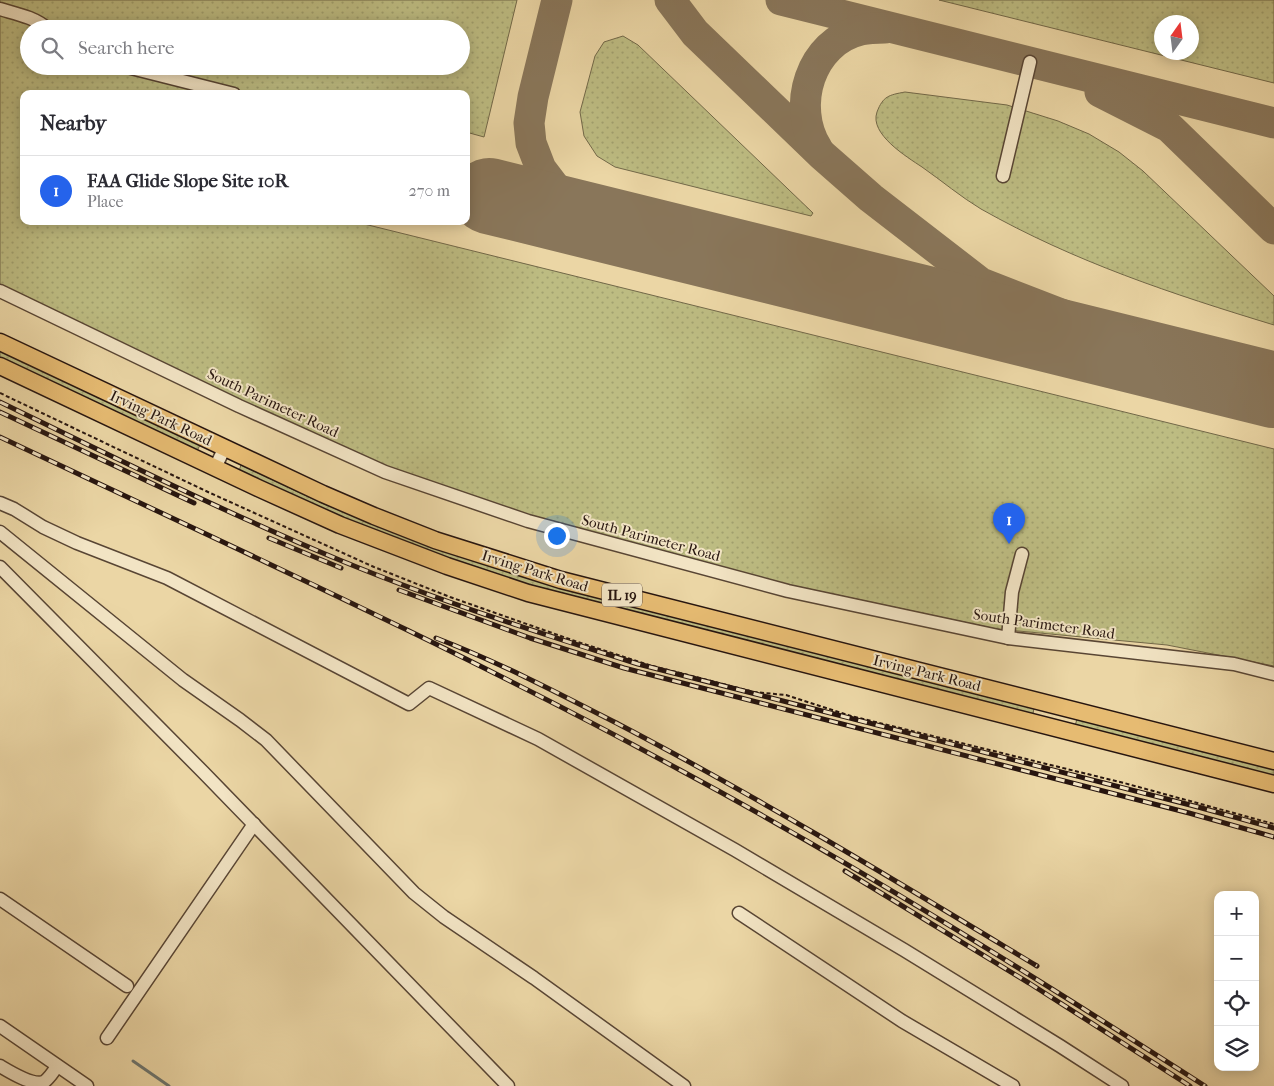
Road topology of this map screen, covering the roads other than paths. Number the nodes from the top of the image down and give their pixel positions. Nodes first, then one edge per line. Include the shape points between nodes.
1 (0, 9) edge
2 (36, 20) edge
3 (1030, 62) dead end
4 (159, 75) edge
5 (218, 90) edge
6 (1003, 176) dead end
7 (0, 291) edge
8 (0, 342) edge
9 (0, 366) edge
10 (224, 449) junction
11 (215, 468) junction
12 (0, 503) edge
13 (0, 532) edge
14 (1022, 554) dead end
15 (2, 572) edge
16 (1008, 638) junction
17 (1274, 674) edge
18 (1058, 706) junction
19 (1053, 727) junction
20 (1274, 761) edge
21 (1274, 784) edge
22 (254, 824) junction
23 (0, 899) edge
24 (739, 914) dead end
25 (127, 986) dead end
26 (0, 1026) edge
27 (107, 1038) dead end
28 (0, 1066) edge
29 (58, 1066) junction
30 (87, 1086) edge
31 (508, 1086) edge
32 (684, 1086) edge
33 (1013, 1086) edge
34 (1122, 1086) edge

1 - 2 street
3 - 6 street
4 - 5 street
7 - 16 street, South Parimeter Road via 302,435 385,472 444,493 528,521 759,584
8 - 10 main road, Irving Park Road / IL 19
9 - 11 main road, Irving Park Road / IL 19
10 - 11 street
10 - 18 main road, Irving Park Road / IL 19 via 435,540 553,577
11 - 19 main road, Irving Park Road / IL 19 via 384,543 528,593
12 - 34 street via 77,544 167,578 409,704 429,688 538,739 895,945
13 - 32 street via 183,680 266,740 414,893
14 - 16 street via 1012,592
15 - 22 street
16 - 17 street, South Parimeter Road via 1234,664
18 - 19 street
18 - 20 main road, Irving Park Road / IL 19
19 - 21 main road, Irving Park Road / IL 19
22 - 27 street
22 - 31 street
23 - 25 street
24 - 33 street via 902,1022
26 - 29 street
28 - 29 street via 39,1084
29 - 30 street

